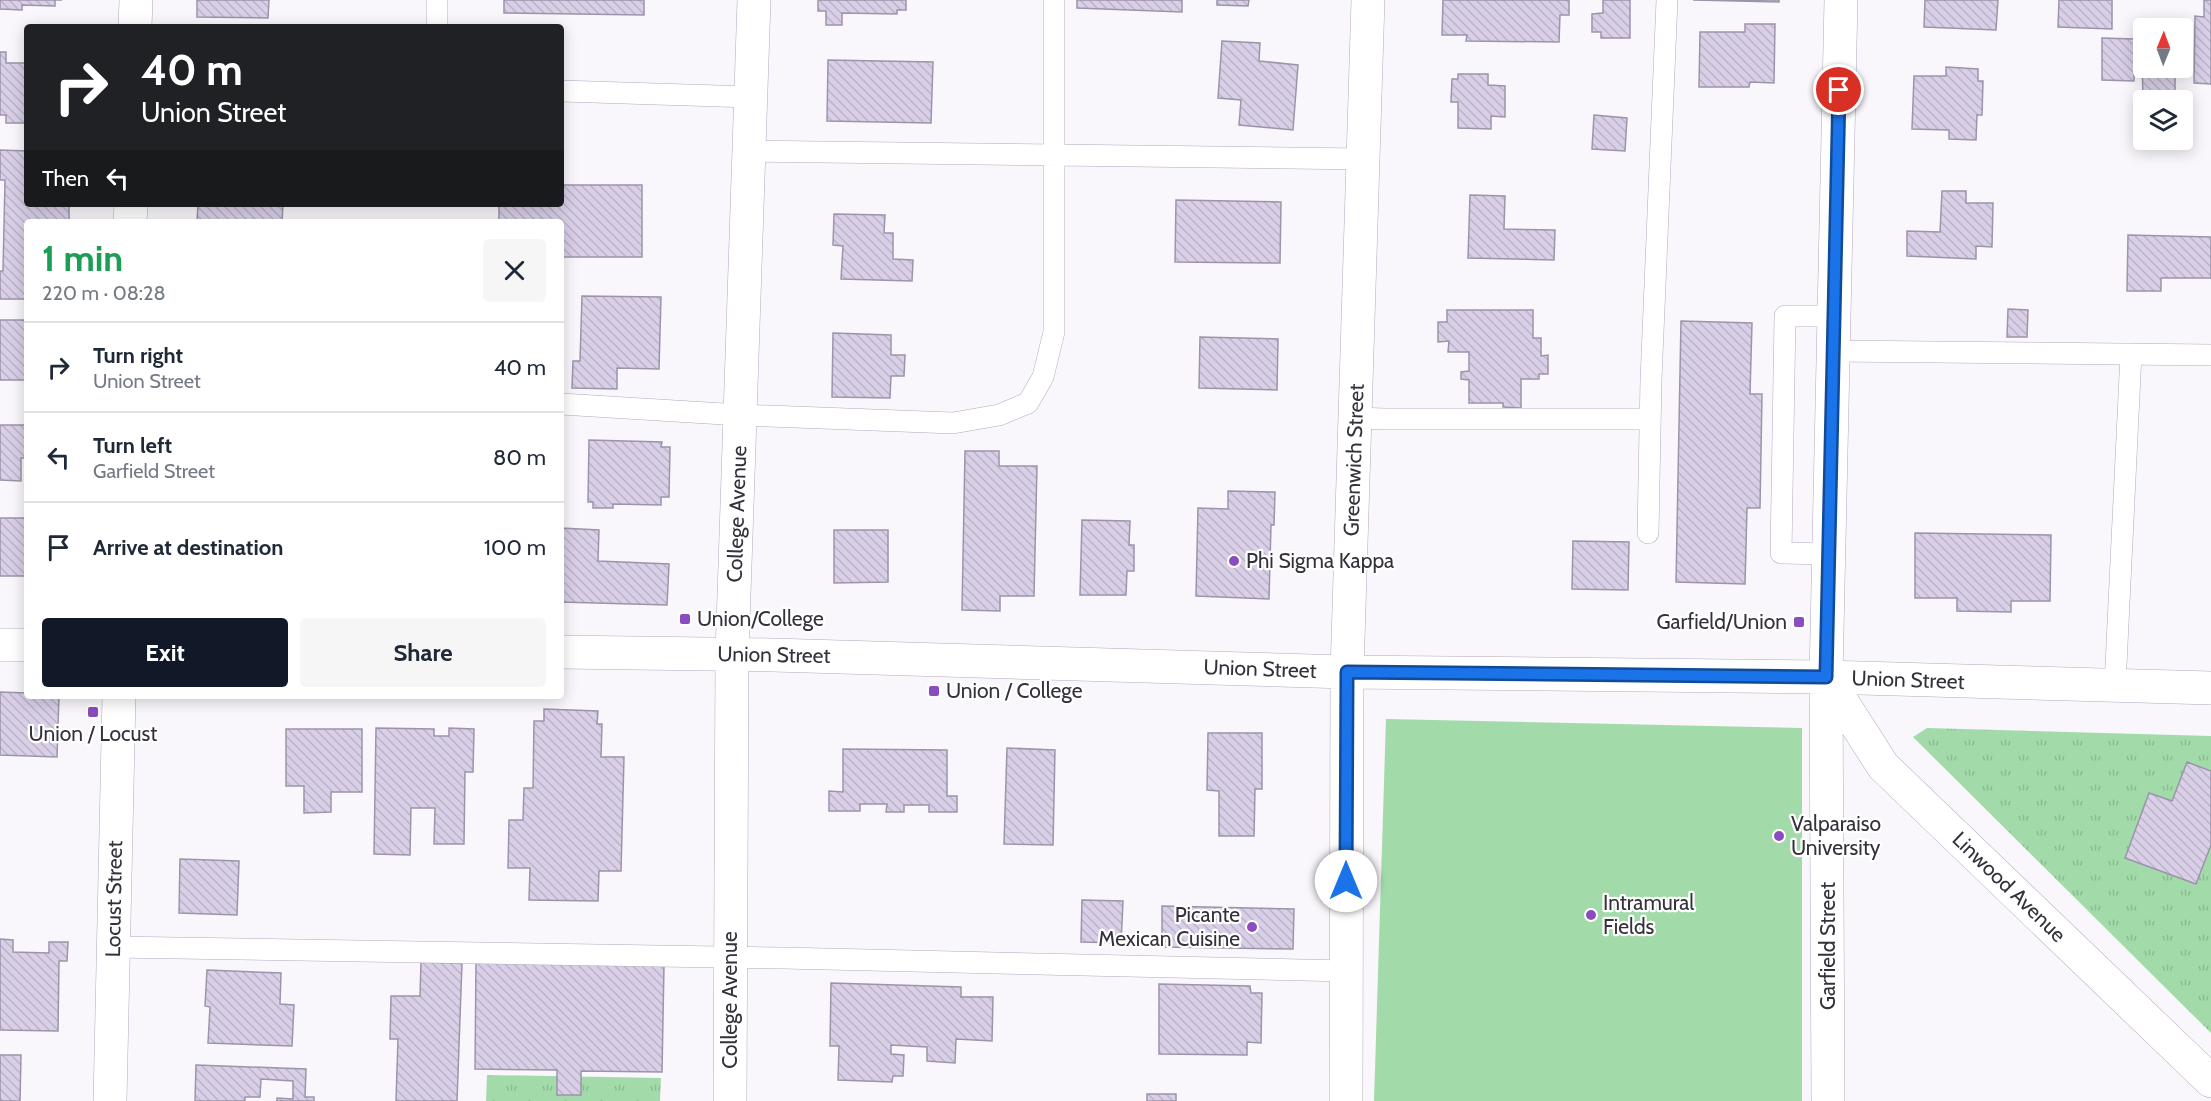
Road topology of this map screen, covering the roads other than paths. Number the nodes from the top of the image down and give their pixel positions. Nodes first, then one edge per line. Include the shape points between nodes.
1 (136, 0) edge
2 (437, 0) edge
3 (754, 0) edge
4 (1054, 0) edge
5 (1368, 0) edge
6 (1667, 0) edge
7 (1841, 0) edge
8 (135, 24) edge
9 (437, 24) edge
10 (564, 91) edge
11 (751, 97) junction
12 (749, 151) junction
13 (1054, 155) junction
14 (1363, 159) junction
15 (1834, 316) junction
16 (1834, 351) junction
17 (2131, 354) junction
18 (2211, 355) edge
19 (564, 404) edge
20 (740, 415) junction
21 (1355, 418) junction
22 (1650, 419) junction
23 (1648, 533) dead end
24 (1829, 554) junction
25 (0, 645) edge
26 (24, 645) edge
27 (564, 652) edge
28 (732, 654) junction
29 (1347, 672) junction
30 (1826, 677) junction
31 (2115, 686) junction
32 (2211, 688) edge
33 (119, 699) edge
34 (113, 947) junction
35 (730, 957) junction
36 (1346, 971) junction
37 (2211, 1081) edge
38 (110, 1101) edge
39 (730, 1101) edge
40 (1346, 1101) edge
41 (1828, 1101) edge

1 - 8 street
2 - 9 lane
3 - 11 street, College Avenue
4 - 13 lane
5 - 14 street, Greenwich Street
6 - 22 lane
7 - 15 street, Garfield Street
10 - 11 lane
11 - 12 street, College Avenue
12 - 13 lane
12 - 20 street, College Avenue
13 - 14 lane
13 - 20 lane via 1054,332 1043,377 1028,403 999,415 953,423
14 - 21 street, Greenwich Street
15 - 16 street, Garfield Street
15 - 24 lane via 1785,316 1780,553
16 - 17 lane
16 - 24 street, Garfield Street
17 - 18 lane
17 - 31 lane
19 - 20 lane
20 - 28 street, College Avenue
21 - 22 lane
21 - 29 street, Greenwich Street
22 - 23 lane
24 - 30 street, Garfield Street
25 - 26 street
27 - 28 street, Union Street
28 - 29 street, Union Street
28 - 35 street, College Avenue
29 - 30 street, Union Street
29 - 36 street, Greenwich Street
30 - 31 street, Union Street
30 - 37 street, Linwood Avenue via 1883,766
30 - 41 street, Garfield Street
31 - 32 street, Union Street
33 - 34 street, Locust Street
34 - 35 lane
34 - 38 street, Locust Street
35 - 36 lane
35 - 39 street, College Avenue
36 - 40 street, Greenwich Street

